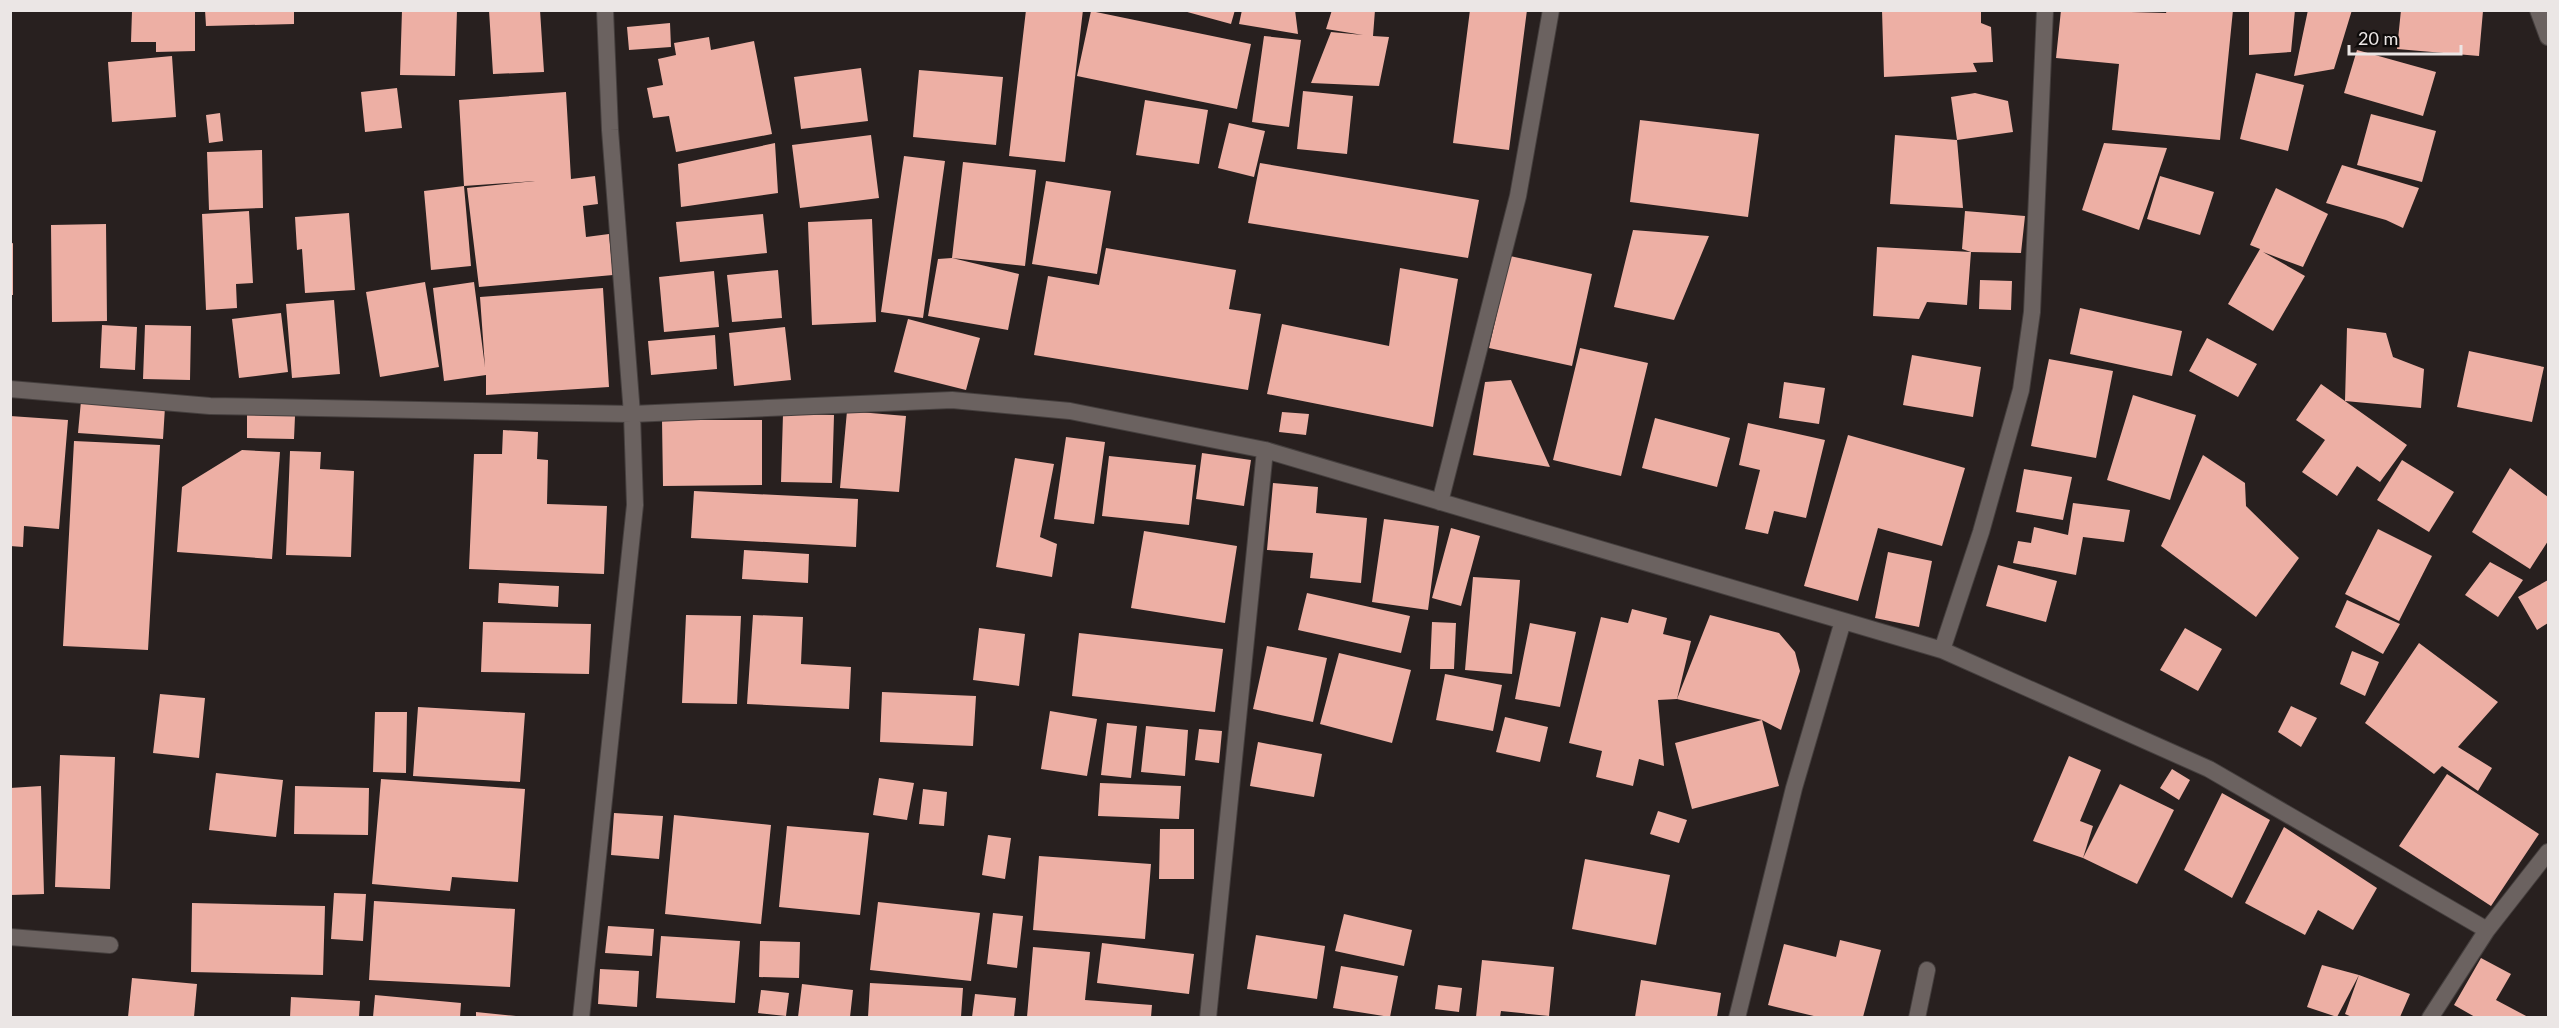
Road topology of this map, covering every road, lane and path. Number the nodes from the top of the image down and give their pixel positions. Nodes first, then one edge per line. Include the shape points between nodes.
1 (605, 10) edge
2 (1551, 10) edge
3 (2044, 10) edge
4 (2538, 10) edge
5 (2548, 38) edge
6 (10, 389) edge
7 (632, 414) junction
8 (1265, 450) junction
9 (1440, 502) junction
10 (1843, 621) junction
11 (1942, 650) junction
12 (2548, 852) edge
13 (2487, 930) junction
14 (10, 937) edge
15 (110, 945) dead end
16 (1927, 970) dead end
17 (581, 1017) edge
18 (1208, 1017) edge
19 (1737, 1017) edge
20 (1917, 1017) edge
21 (2430, 1017) edge

1 - 7 street via 610,130
2 - 9 street via 1518,196
3 - 11 street via 2032,312 2021,390 1981,532
4 - 5 street
6 - 7 street via 210,406
7 - 8 street via 952,400 1070,411
7 - 17 street via 635,505
8 - 9 street
8 - 18 street
9 - 10 street
10 - 11 street
10 - 19 street via 1794,788
11 - 13 street via 2209,769
12 - 13 street
13 - 21 street
14 - 15 street
16 - 20 street

